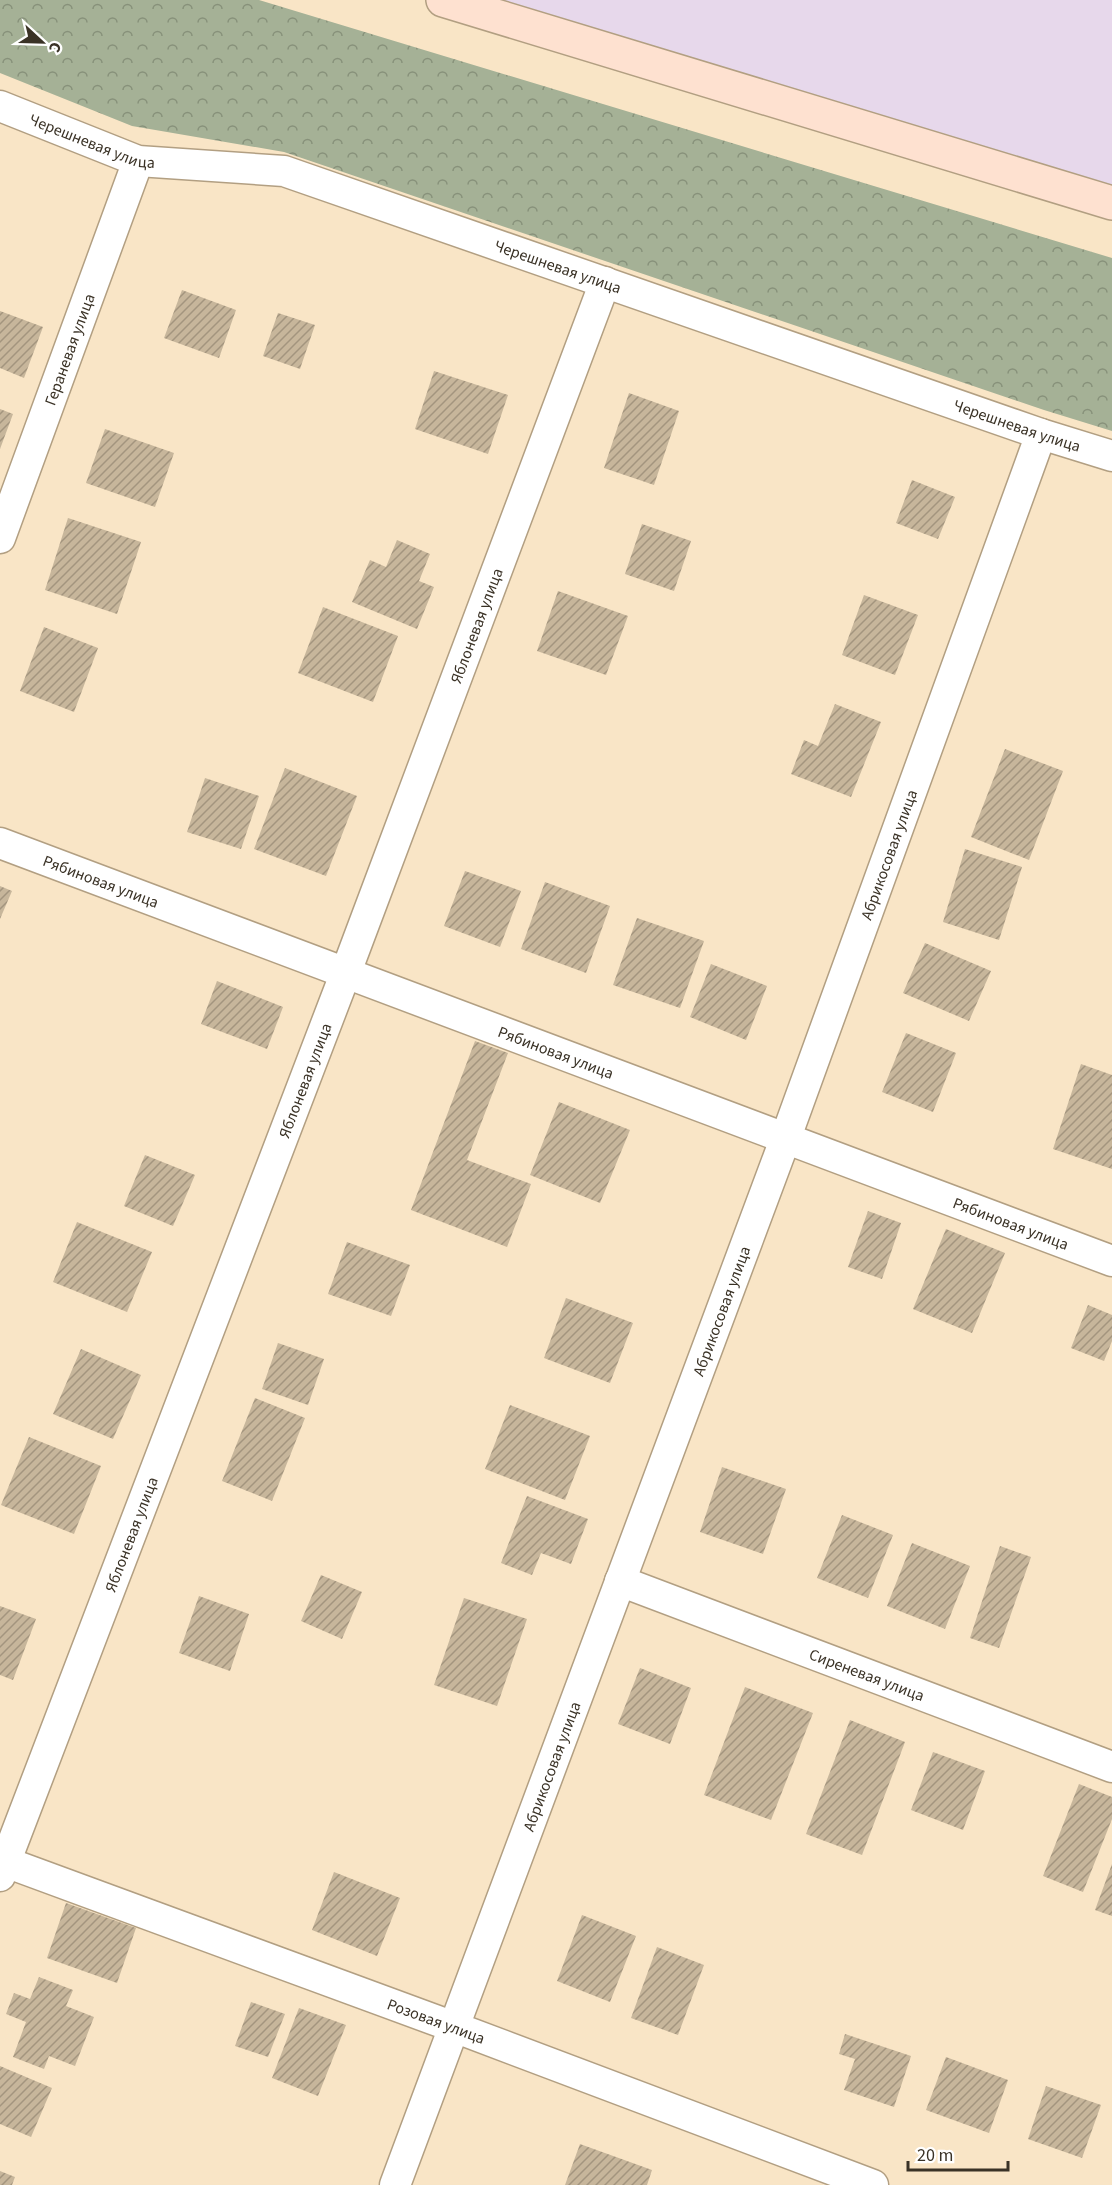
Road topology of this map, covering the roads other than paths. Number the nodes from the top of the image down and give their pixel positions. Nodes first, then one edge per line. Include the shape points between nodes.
1 (443, 0) edge
2 (0, 106) edge
3 (138, 161) junction
4 (1112, 203) edge
5 (605, 282) junction
6 (1041, 434) junction
7 (1112, 456) edge
8 (0, 538) edge
9 (0, 843) edge
10 (346, 972) junction
11 (786, 1137) junction
12 (1112, 1261) edge
13 (620, 1581) junction
14 (1112, 1767) edge
15 (2, 1866) edge
16 (454, 2027) junction
17 (395, 2185) edge
18 (873, 2185) edge

1 - 4 street
2 - 3 street, Черешневая улица
3 - 5 street, Черешневая улица via 284,171
3 - 8 street, Гераневая улица
5 - 6 street, Черешневая улица
5 - 10 street, Яблоневая улица
6 - 7 street, Черешневая улица
6 - 11 street, Абрикосовая улица
9 - 10 street, Рябиновая улица
10 - 11 street, Рябиновая улица
10 - 15 street, Яблоневая улица
11 - 12 street, Рябиновая улица
11 - 13 street, Абрикосовая улица
13 - 14 street, Сиреневая улица
13 - 16 street, Абрикосовая улица
15 - 16 street, Розовая улица
16 - 17 street, Абрикосовая улица
16 - 18 street, Розовая улица

